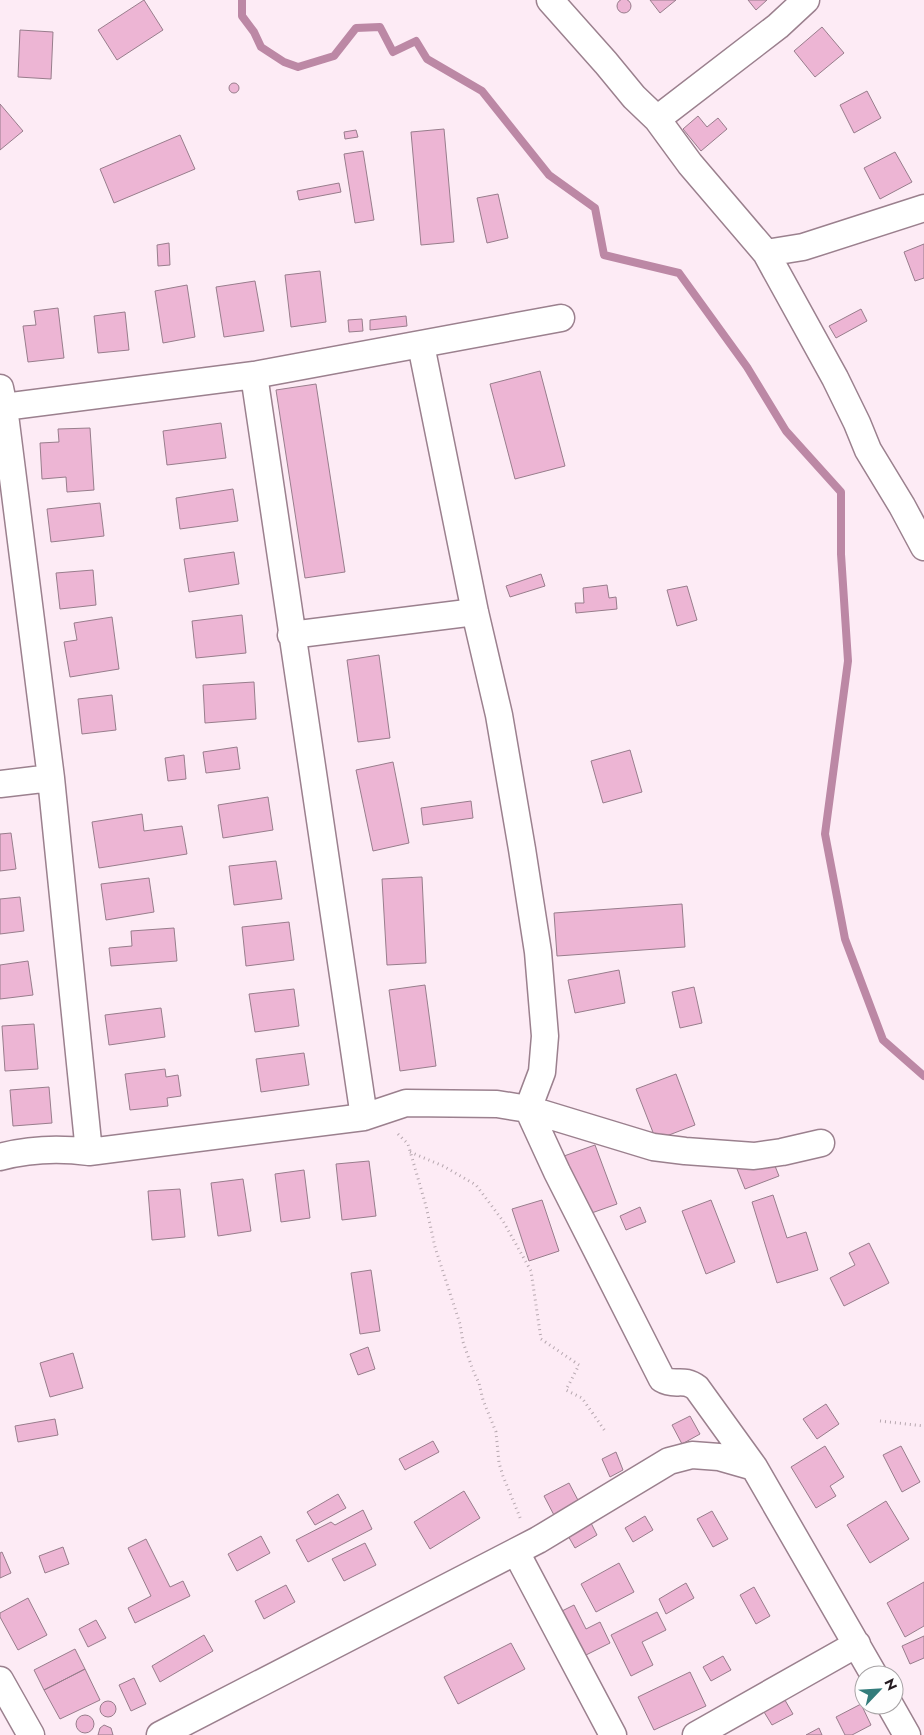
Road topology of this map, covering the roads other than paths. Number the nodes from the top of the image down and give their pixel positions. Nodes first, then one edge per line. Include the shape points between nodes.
1 (550, 0) edge
2 (806, 0) edge
3 (657, 119) junction
4 (924, 208) edge
5 (766, 254) junction
6 (561, 318) dead end
7 (421, 345) junction
8 (254, 375) junction
9 (2, 397) edge
10 (924, 547) edge
11 (475, 612) junction
12 (291, 635) junction
13 (51, 778) junction
14 (0, 784) edge
15 (528, 1109) junction
16 (371, 1114) junction
17 (821, 1143) dead end
18 (90, 1152) junction
19 (0, 1157) edge
20 (754, 1467) junction
21 (516, 1552) junction
22 (857, 1644) junction
23 (869, 1665) edge
24 (0, 1680) edge
25 (896, 1715) edge
26 (31, 1735) edge
27 (160, 1735) edge
28 (613, 1735) edge
29 (696, 1735) edge
30 (907, 1735) edge

1 - 3 street
2 - 3 street via 778,26
3 - 5 street via 690,164
4 - 5 street via 804,247
5 - 10 street via 835,378 868,450
6 - 7 street
7 - 8 street
7 - 11 street
8 - 9 street
8 - 12 street
9 - 13 street
11 - 12 street
11 - 15 street via 499,715 538,952 545,1036 542,1072
12 - 16 street
13 - 14 street
13 - 18 street
15 - 16 street via 497,1104 406,1103
15 - 17 street via 653,1147 693,1152 754,1156
15 - 20 street via 596,1252 662,1379 691,1382 698,1388
16 - 18 street
18 - 19 street via 45,1149
20 - 21 street via 719,1457 692,1455 669,1461
20 - 22 street
21 - 27 street
21 - 28 street
22 - 23 street
22 - 29 street
24 - 26 street
25 - 30 street

